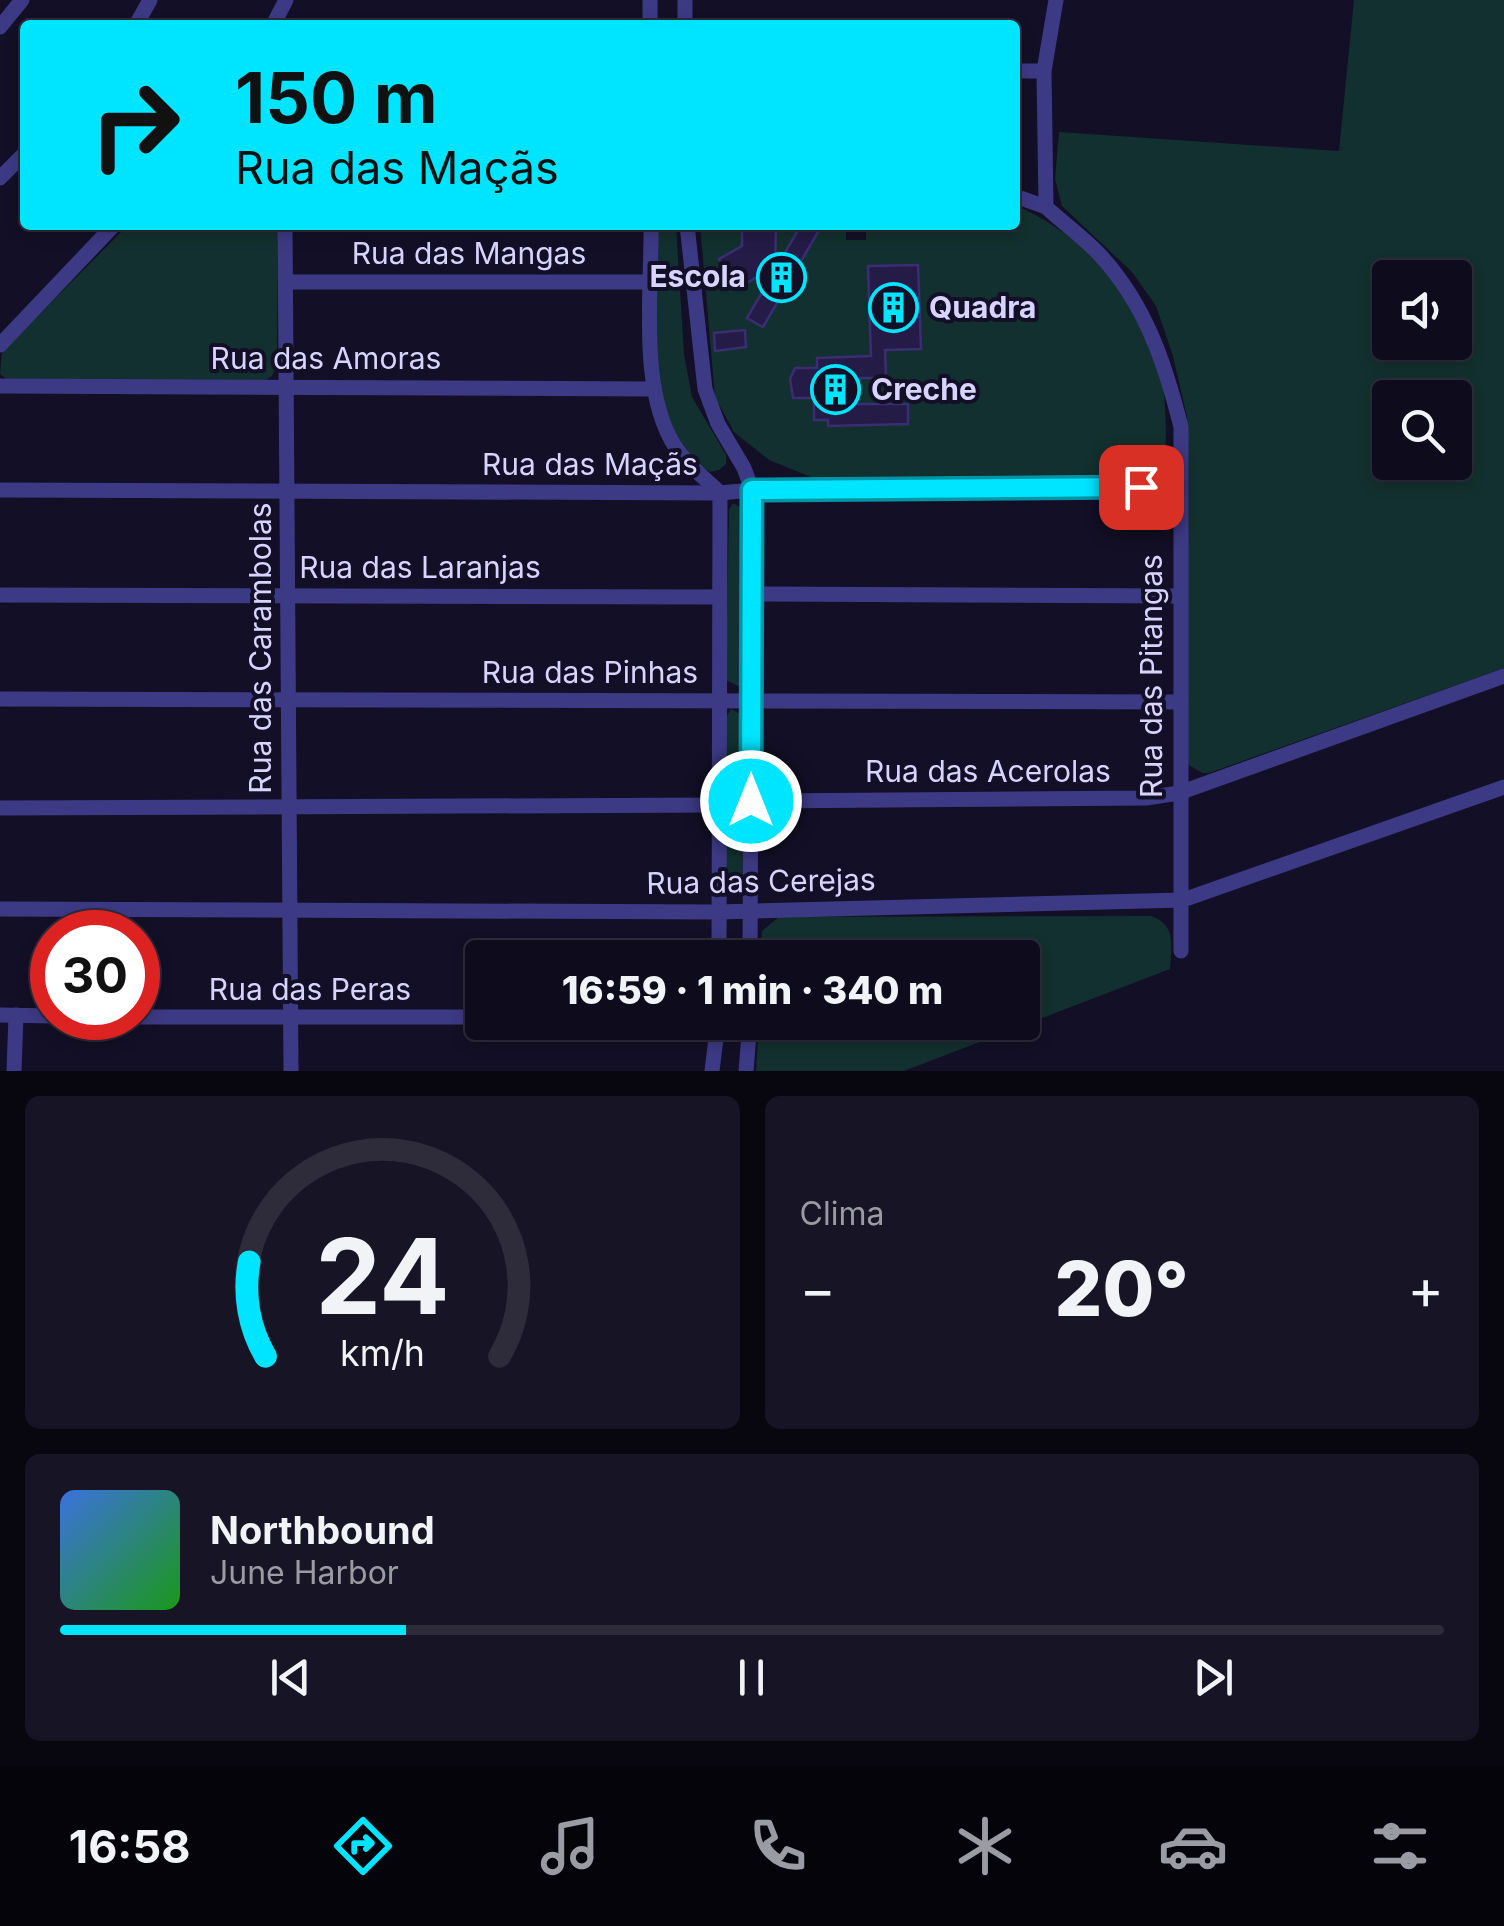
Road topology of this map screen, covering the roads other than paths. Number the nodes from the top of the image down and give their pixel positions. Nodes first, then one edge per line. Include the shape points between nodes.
1 (22, 0) edge
2 (1056, 0) edge
3 (0, 27) edge
4 (1020, 71) edge
5 (1044, 71) junction
6 (20, 158) edge
7 (0, 178) edge
8 (1020, 198) edge
9 (1046, 208) junction
10 (109, 230) edge
11 (286, 230) edge
12 (651, 230) edge
13 (688, 230) edge
14 (286, 282) junction
15 (652, 282) junction
16 (0, 345) edge
17 (286, 385) junction
18 (0, 386) edge
19 (652, 389) junction
20 (1180, 486) junction
21 (0, 490) edge
22 (752, 490) junction
23 (287, 491) junction
24 (720, 493) junction
25 (753, 594) junction
26 (0, 595) edge
27 (288, 595) junction
28 (1179, 596) junction
29 (719, 598) junction
30 (1504, 676) edge
31 (0, 699) edge
32 (752, 700) junction
33 (719, 701) junction
34 (289, 702) junction
35 (1181, 702) junction
36 (1504, 786) edge
37 (1179, 794) junction
38 (751, 801) junction
39 (718, 805) junction
40 (290, 806) junction
41 (0, 808) edge
42 (1183, 900) junction
43 (0, 908) edge
44 (290, 909) junction
45 (718, 912) junction
46 (750, 912) junction
47 (718, 940) edge
48 (750, 940) edge
49 (1181, 950) dead end
50 (8, 1015) edge
51 (160, 1017) edge
52 (465, 1017) edge
53 (291, 1020) junction
54 (716, 1040) edge
55 (749, 1040) edge
56 (14, 1071) edge
57 (291, 1071) edge
58 (712, 1071) edge
59 (746, 1071) edge

1 - 3 street
2 - 5 street
4 - 5 street
5 - 9 street
6 - 7 street
8 - 9 street, Rua das Pitangas
9 - 20 street, Rua das Pitangas via 1099,254 1139,306 1166,368 1181,427
10 - 16 street
11 - 14 street, Rua das Carambolas
12 - 15 street
13 - 22 street via 705,390
14 - 15 street, Rua das Mangas
14 - 17 street, Rua das Carambolas
15 - 19 street
17 - 18 street, Rua das Amoras
17 - 19 street, Rua das Amoras
17 - 23 street, Rua das Carambolas
19 - 24 street via 678,450
20 - 22 street, Rua das Maçãs
20 - 28 street, Rua das Pitangas
21 - 23 street, Rua das Maçãs
22 - 24 street, Rua das Maçãs
22 - 25 street
23 - 24 street, Rua das Maçãs
23 - 27 street, Rua das Carambolas
24 - 29 street
25 - 28 street
25 - 32 street
26 - 27 street, Rua das Laranjas
27 - 29 street, Rua das Laranjas
27 - 34 street, Rua das Carambolas
28 - 35 street, Rua das Pitangas
29 - 33 street
30 - 37 street, Rua das Acerolas
31 - 34 street, Rua das Pinhas
32 - 33 street, Rua das Pinhas
32 - 35 street, Rua das Pinhas
32 - 38 street
33 - 34 street, Rua das Pinhas
33 - 39 street
34 - 40 street, Rua das Carambolas
35 - 37 street, Rua das Pitangas
36 - 42 street, Rua das Cerejas
37 - 38 street, Rua das Acerolas
37 - 42 street, Rua das Pitangas
38 - 46 street
39 - 40 street
39 - 45 street
40 - 41 street
40 - 44 street, Rua das Carambolas
42 - 46 street, Rua das Cerejas
42 - 49 street, Rua das Pitangas
43 - 44 street, Rua das Cerejas
44 - 45 street, Rua das Cerejas
44 - 53 street, Rua das Carambolas
45 - 46 street, Rua das Cerejas
45 - 47 street
46 - 48 street
50 - 56 street
51 - 53 street, Rua das Peras
52 - 53 street, Rua das Peras
53 - 57 street, Rua das Carambolas
54 - 58 street
55 - 59 street

